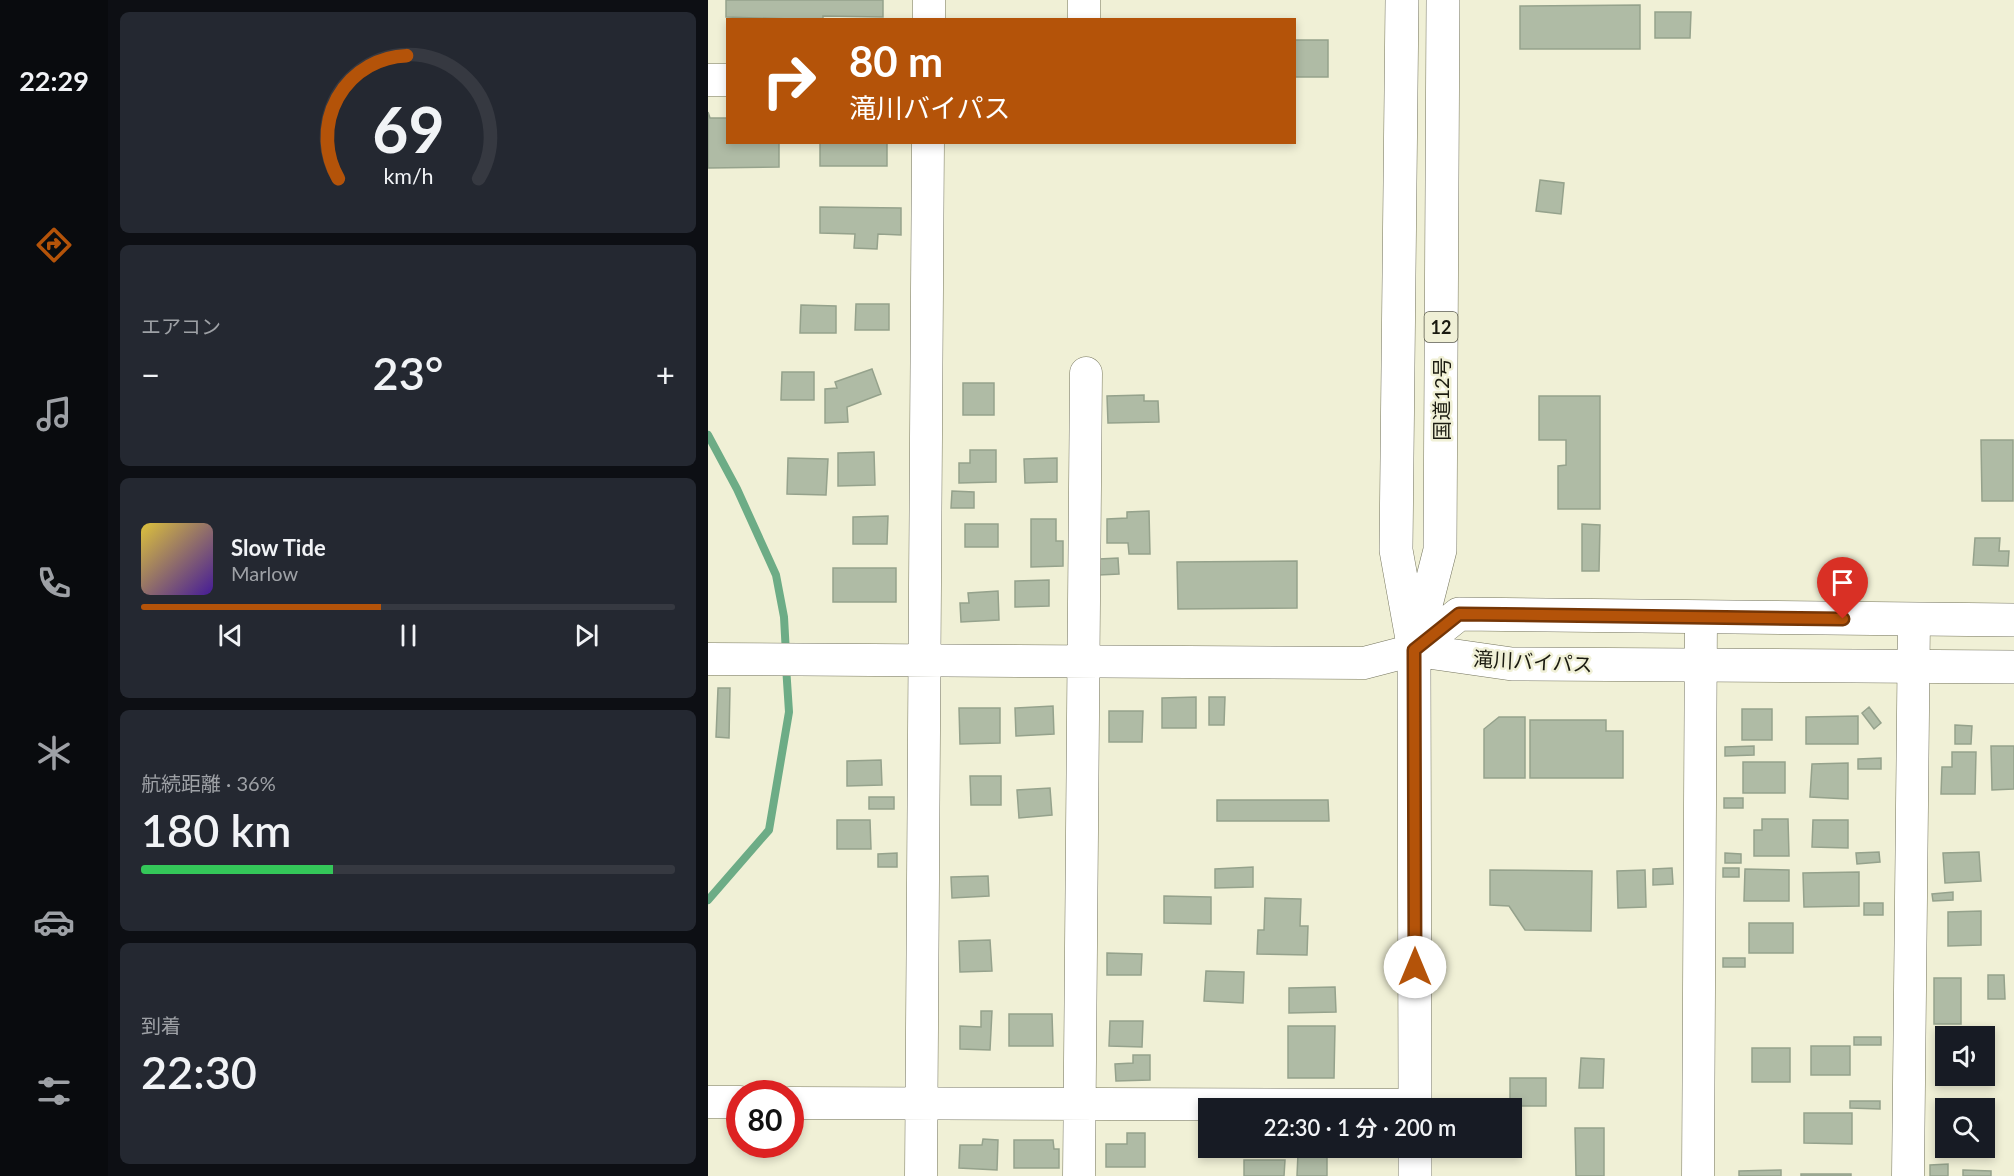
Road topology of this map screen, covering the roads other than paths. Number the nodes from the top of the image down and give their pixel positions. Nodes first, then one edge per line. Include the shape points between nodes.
1 (929, 0) edge
2 (1084, 0) edge
3 (1401, 0) edge
4 (1443, 0) edge
5 (928, 18) edge
6 (1084, 18) edge
7 (708, 80) edge
8 (726, 80) edge
9 (928, 144) edge
10 (1086, 373) dead end
11 (1701, 618) junction
12 (1914, 620) junction
13 (2014, 620) edge
14 (1414, 650) junction
15 (708, 659) edge
16 (925, 660) junction
17 (1084, 662) junction
18 (1700, 665) junction
19 (1911, 666) junction
20 (2014, 667) edge
21 (1415, 1098) edge
22 (708, 1102) edge
23 (726, 1102) edge
24 (804, 1103) edge
25 (921, 1104) junction
26 (1079, 1106) junction
27 (1198, 1106) edge
28 (1415, 1158) edge
29 (921, 1176) edge
30 (1079, 1176) edge
31 (1415, 1176) edge
32 (1698, 1176) edge
33 (1908, 1176) edge

1 - 5 street
2 - 6 street
3 - 14 highway, 国道12号 / 12 via 1396,550
4 - 14 highway, 国道12号 / 12 via 1440,550
7 - 8 street
9 - 16 street
10 - 17 street
11 - 12 highway
11 - 14 highway via 1459,614
11 - 18 street
12 - 13 highway
12 - 19 street
14 - 17 street via 1364,663
14 - 18 highway, 滝川バイパス via 1512,664
14 - 21 highway, 国道12号 / 12
15 - 16 street
16 - 17 street
16 - 25 street
17 - 26 street
18 - 19 highway, 滝川バイパス
18 - 32 street
19 - 20 highway, 滝川バイパス
19 - 33 street
22 - 23 street
24 - 25 street
25 - 26 street
25 - 29 street
26 - 27 street
26 - 30 street
28 - 31 highway

